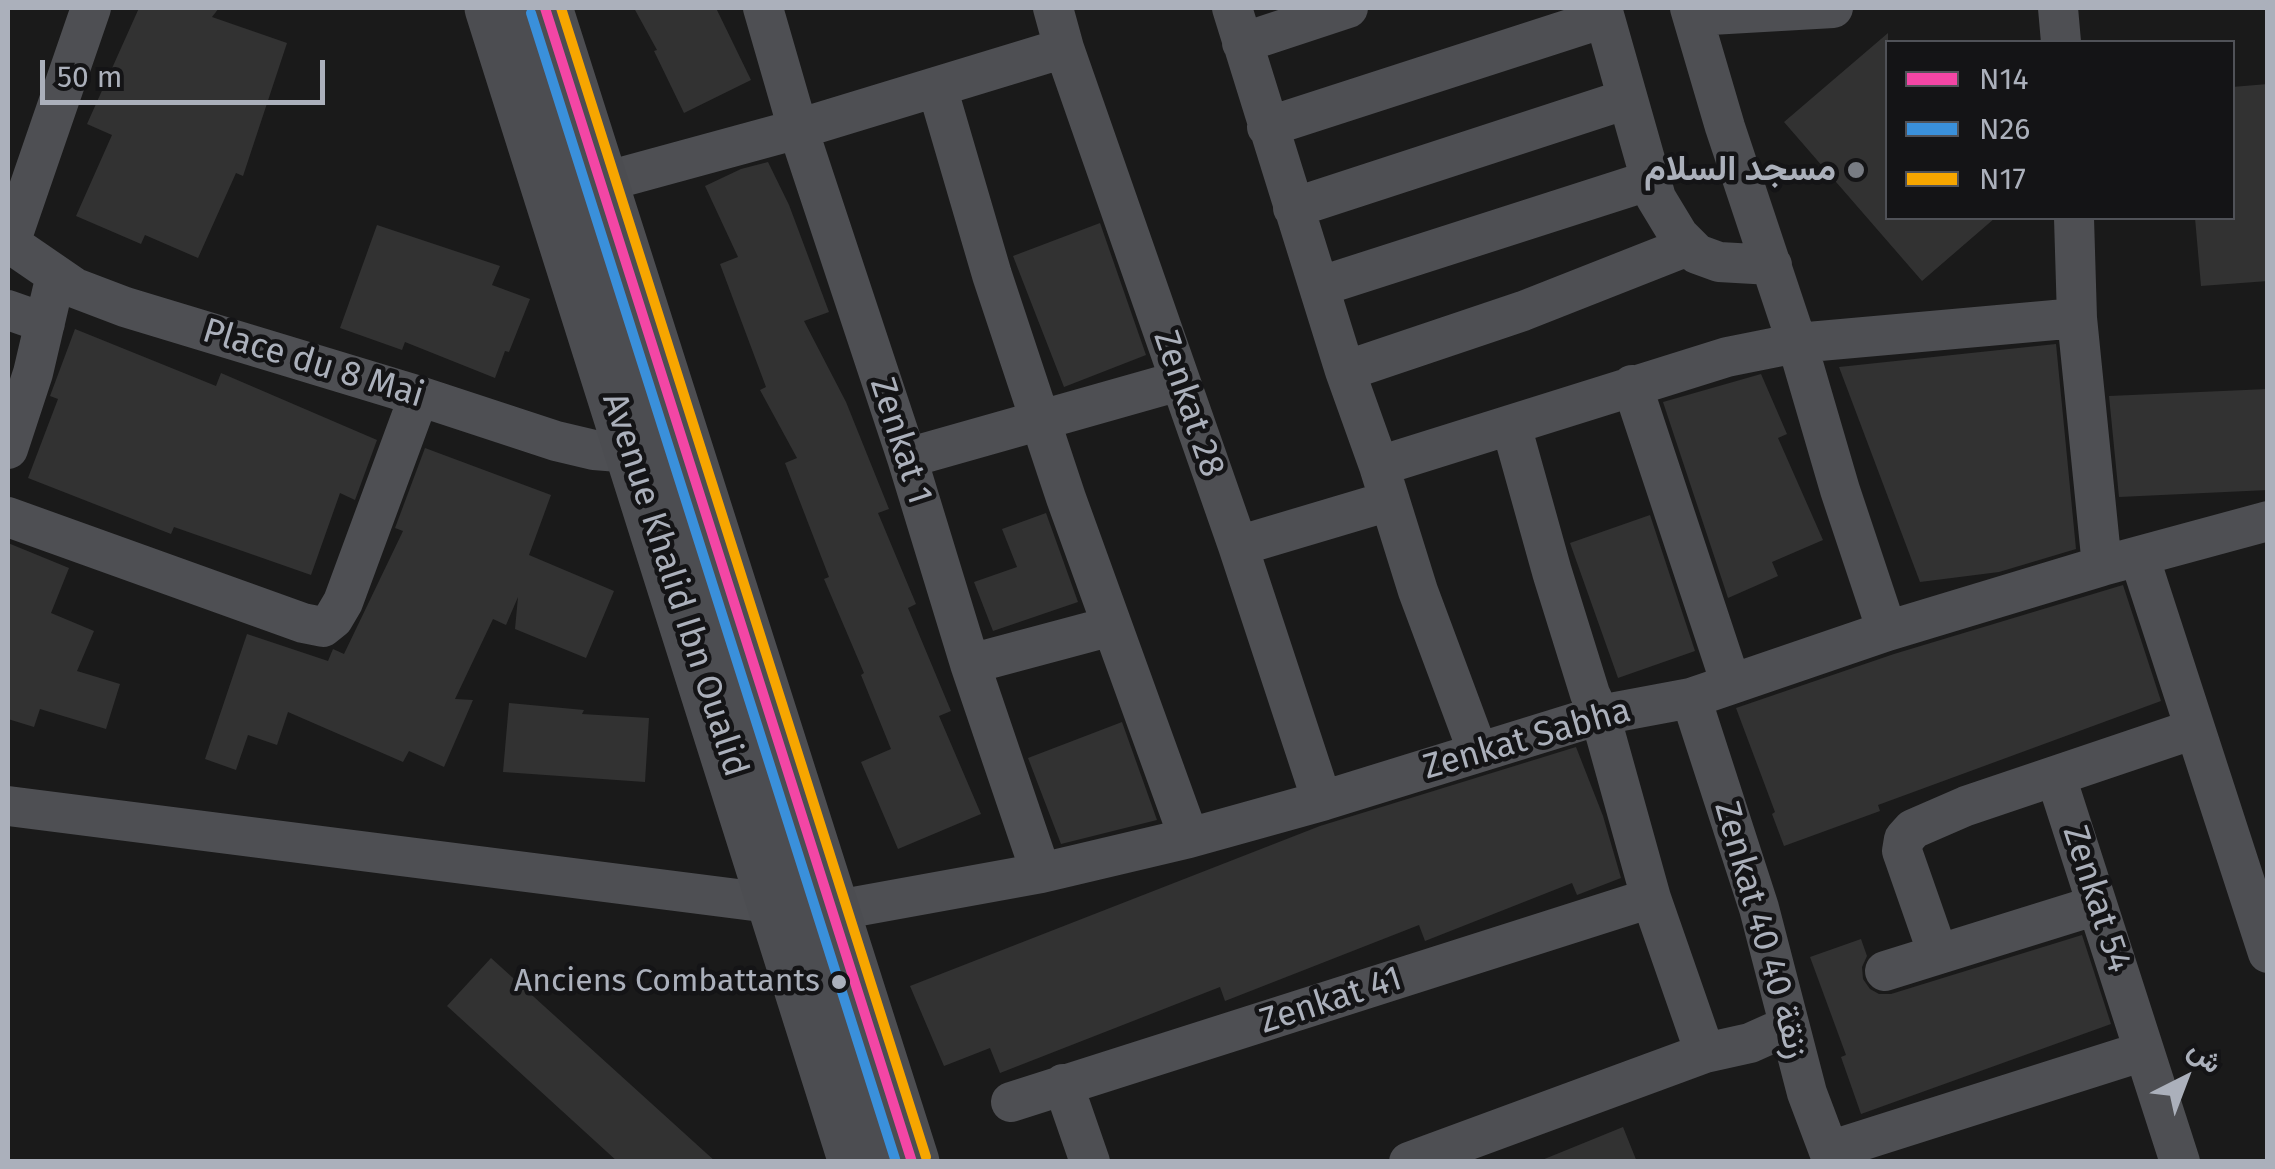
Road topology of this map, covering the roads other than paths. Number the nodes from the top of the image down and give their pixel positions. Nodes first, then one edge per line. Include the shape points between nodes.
1 (91, 8) edge
2 (492, 8) edge
3 (545, 8) edge
4 (763, 8) edge
5 (1053, 8) edge
6 (1348, 8) edge
7 (1833, 8) edge
8 (2058, 8) edge
9 (1692, 12) edge
10 (1603, 13) edge
11 (1237, 26) edge
12 (2060, 40) edge
13 (1064, 48) junction
14 (937, 87) junction
15 (1627, 99) junction
16 (1268, 126) junction
17 (798, 129) junction
18 (1651, 180) junction
19 (600, 183) junction
20 (1293, 208) junction
21 (2074, 220) edge
22 (9, 242) edge
23 (1688, 246) junction
24 (1772, 265) junction
25 (56, 275) junction
26 (1320, 286) junction
27 (26, 317) edge
28 (2076, 318) junction
29 (1797, 343) junction
30 (1345, 372) junction
31 (1179, 381) junction
32 (1632, 386) junction
33 (420, 396) junction
34 (1042, 420) junction
35 (1511, 425) junction
36 (8, 449) edge
37 (632, 453) junction
38 (907, 458) junction
39 (1384, 483) junction
40 (8, 517) edge
41 (2268, 522) edge
42 (1238, 546) junction
43 (2120, 561) junction
44 (1112, 626) junction
45 (1887, 630) junction
46 (970, 664) junction
47 (1731, 684) junction
48 (1691, 698) junction
49 (1600, 715) junction
50 (2194, 729) junction
51 (1478, 752) junction
52 (2056, 777) junction
53 (1322, 801) junction
54 (8, 806) edge
55 (1189, 838) junction
56 (1042, 873) junction
57 (1651, 898) junction
58 (776, 903) junction
59 (2097, 905) junction
60 (832, 912) junction
61 (2268, 952) edge
62 (1938, 954) junction
63 (1885, 971) dead end
64 (1788, 1026) junction
65 (2144, 1051) junction
66 (1706, 1054) junction
67 (1063, 1084) junction
68 (1011, 1102) dead end
69 (1463, 1154) edge
70 (1831, 1156) edge
71 (856, 1162) edge
72 (912, 1162) edge
73 (1090, 1162) edge
74 (1409, 1162) edge
75 (2180, 1162) edge

1 - 22 street
2 - 37 main road, Avenue Khalid Ibn Oualid
3 - 19 main road, Avenue Khalid Ibn Oualid
4 - 17 street, Zenkat 1
5 - 13 street, Zenkat 28
6 - 11 street
7 - 9 street
8 - 12 street
9 - 24 street
10 - 15 street
10 - 16 street
11 - 16 street
13 - 14 street
13 - 31 street, Zenkat 28
14 - 17 street
14 - 34 street
15 - 18 street
15 - 20 street
16 - 20 street
17 - 19 street
17 - 38 street, Zenkat 1
18 - 23 street
18 - 26 street
19 - 60 main road, Avenue Khalid Ibn Oualid
20 - 26 street
21 - 28 street
22 - 25 street, Place du 8 Mai
23 - 24 street via 1718,262
23 - 30 street
24 - 29 street
25 - 27 street
25 - 33 street, Place du 8 Mai via 124,307
26 - 30 street
27 - 36 street via 32,373
28 - 29 street
28 - 43 street
29 - 32 street
29 - 45 street
30 - 39 street
31 - 34 street
31 - 42 street, Zenkat 28
32 - 35 street
32 - 47 street
33 - 37 street, Place du 8 Mai via 556,442
33 - 40 street via 343,602 323,627
34 - 38 street
34 - 44 street
35 - 39 street
35 - 49 street
37 - 58 main road, Avenue Khalid Ibn Oualid
38 - 46 street, Zenkat 1
39 - 42 street
39 - 51 street
41 - 43 street, Zenkat Sabha
42 - 53 street, Zenkat 28
43 - 45 street, Zenkat Sabha
43 - 50 street
44 - 46 street
44 - 55 street
45 - 47 street, Zenkat Sabha
46 - 56 street, Zenkat 1
47 - 48 street, Zenkat Sabha
48 - 49 street, Zenkat Sabha
48 - 64 street, Zenkat 40 زنقة 40 via 1759,908
49 - 51 street, Zenkat Sabha
49 - 57 street
50 - 52 street
50 - 61 street
51 - 53 street, Zenkat Sabha
52 - 59 street, Zenkat 54
52 - 62 street via 1926,821 1904,839 1902,851
53 - 55 street, Zenkat Sabha
54 - 58 street, Zenkat Sabha
55 - 56 street, Zenkat Sabha
56 - 60 street, Zenkat Sabha
57 - 66 street
57 - 67 street, Zenkat 41
58 - 60 street, Zenkat Sabha
58 - 71 main road, Avenue Khalid Ibn Oualid
59 - 62 street
59 - 65 street, Zenkat 54
60 - 72 main road, Avenue Khalid Ibn Oualid
62 - 63 street
64 - 66 street
64 - 70 street, Zenkat 40 زنقة 40
65 - 70 street
65 - 75 street, Zenkat 54
66 - 69 street
67 - 68 street, Zenkat 41
67 - 73 street
69 - 74 street

